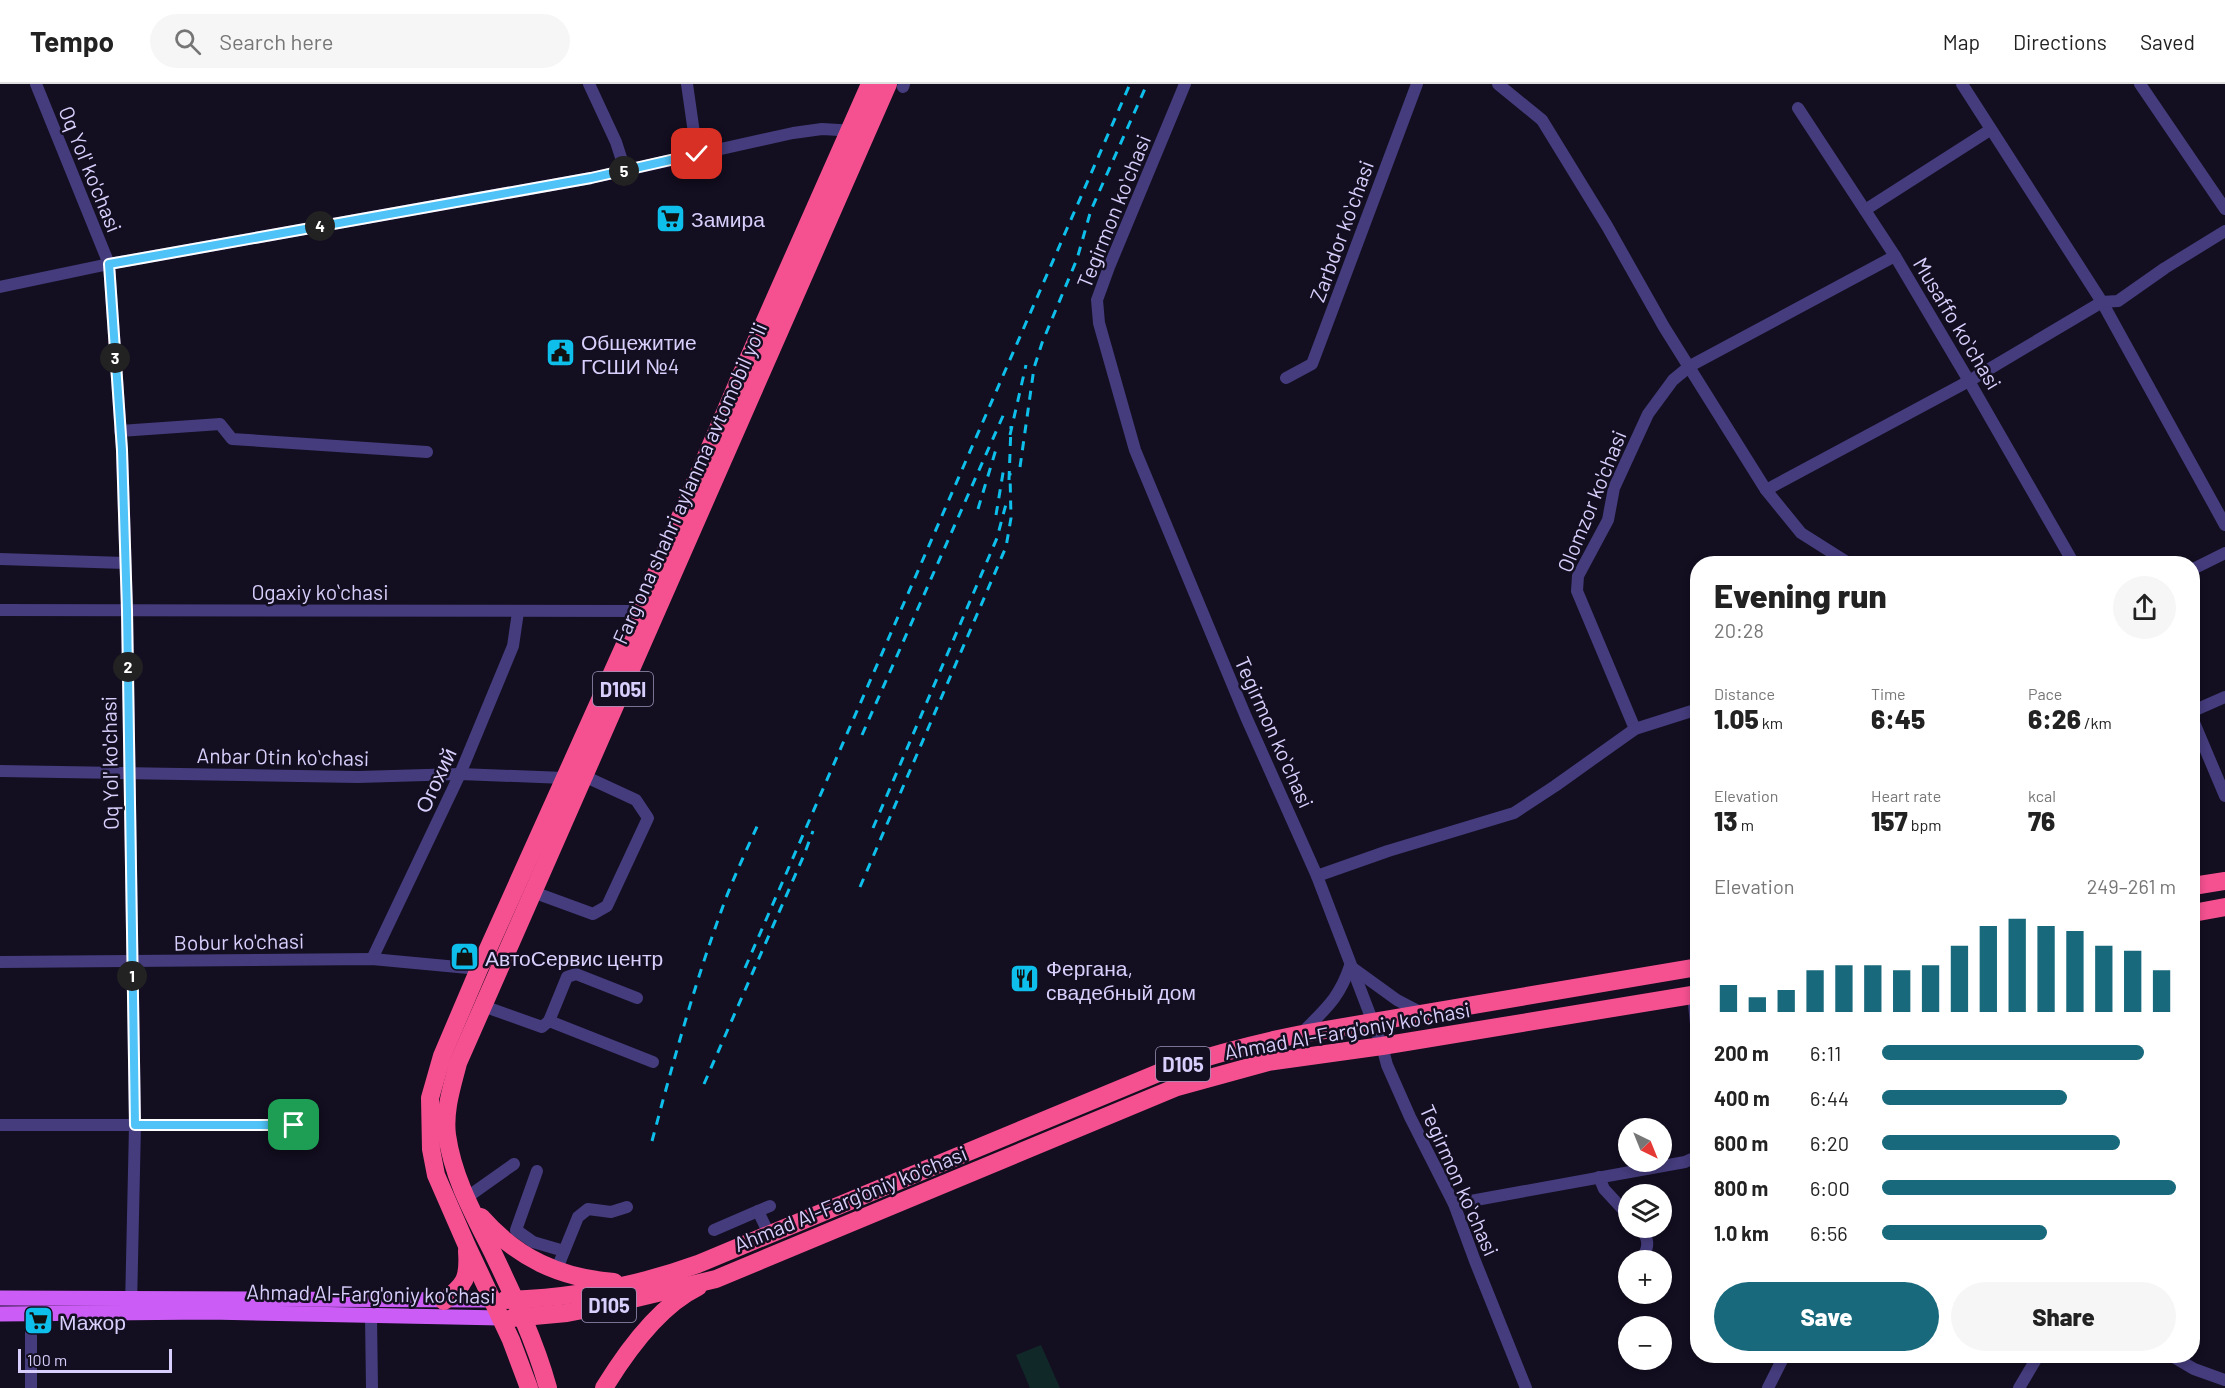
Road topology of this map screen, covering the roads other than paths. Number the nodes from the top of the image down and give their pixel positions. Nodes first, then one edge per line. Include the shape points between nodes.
1 (36, 84) edge
2 (589, 84) edge
3 (687, 84) edge
4 (870, 84) edge
5 (1185, 84) edge
6 (1417, 84) edge
7 (1498, 84) edge
8 (1962, 84) edge
9 (2140, 84) edge
10 (898, 85) edge
11 (1798, 108) dead end
12 (1990, 130) junction
13 (859, 131) junction
14 (697, 154) junction
15 (625, 170) junction
16 (2225, 209) edge
17 (1865, 210) junction
18 (2225, 231) edge
19 (1895, 256) junction
20 (109, 264) junction
21 (0, 287) edge
22 (2102, 302) junction
23 (1690, 366) junction
24 (1286, 378) dead end
25 (1969, 381) junction
26 (120, 431) junction
27 (427, 452) dead end
28 (1766, 490) junction
29 (2225, 525) edge
30 (2225, 553) edge
31 (1838, 556) edge
32 (2069, 556) edge
33 (0, 559) edge
34 (125, 563) junction
35 (2200, 566) edge
36 (0, 610) edge
37 (127, 610) junction
38 (640, 611) junction
39 (518, 612) junction
40 (2225, 697) edge
41 (2200, 708) edge
42 (1690, 712) edge
43 (1635, 729) junction
44 (2200, 737) edge
45 (0, 771) edge
46 (129, 773) junction
47 (460, 774) junction
48 (584, 777) junction
49 (565, 778) junction
50 (2225, 796) edge
51 (1317, 876) junction
52 (2200, 886) edge
53 (2224, 886) edge
54 (532, 892) junction
55 (2225, 908) edge
56 (2200, 912) edge
57 (372, 959) junction
58 (132, 961) junction
59 (0, 962) edge
60 (1350, 966) junction
61 (1690, 968) edge
62 (479, 969) junction
63 (497, 973) junction
64 (1690, 995) edge
65 (637, 998) dead end
66 (483, 1006) junction
67 (1422, 1013) junction
68 (549, 1021) junction
69 (1372, 1022) junction
70 (1302, 1034) junction
71 (1382, 1046) junction
72 (653, 1062) dead end
73 (0, 1125) edge
74 (135, 1125) junction
75 (294, 1125) dead end
76 (1690, 1160) edge
77 (514, 1164) dead end
78 (537, 1171) dead end
79 (1599, 1177) junction
80 (467, 1200) junction
81 (1454, 1204) junction
82 (1618, 1204) edge
83 (627, 1207) dead end
84 (714, 1230) dead end
85 (769, 1234) junction
86 (467, 1246) junction
87 (564, 1251) junction
88 (556, 1271) junction
89 (716, 1279) junction
90 (636, 1284) junction
91 (0, 1298) edge
92 (493, 1300) junction
93 (516, 1300) junction
94 (444, 1301) junction
95 (131, 1305) junction
96 (0, 1314) edge
97 (31, 1314) junction
98 (371, 1316) junction
99 (523, 1317) junction
100 (501, 1318) junction
101 (1780, 1363) edge
102 (2034, 1363) edge
103 (2184, 1363) edge
104 (2225, 1380) edge
105 (31, 1388) edge
106 (372, 1388) edge
107 (529, 1388) edge
108 (548, 1388) edge
109 (604, 1388) edge
110 (1526, 1388) edge
111 (1768, 1388) edge
112 (2019, 1388) edge

1 - 20 street, Oq Yol' ko'chasi
2 - 15 street
3 - 14 street
4 - 13 highway, Fargʻona shahri aylanma avtomobil yoʻli / D105l
5 - 51 street, Tegirmon koʻchasi via 1097,300 1099,323 1135,450
6 - 24 street, Zarbdor koʻchasi via 1312,364
7 - 23 street via 1542,120
8 - 12 street
9 - 16 street
10 - 13 highway, Fargʻona shahri aylanma avtomobil yoʻli / D105l
11 - 17 street, Musaffo koʻchasi
12 - 17 street
12 - 22 street
13 - 14 street via 822,129 793,133
13 - 38 highway, Fargʻona shahri aylanma avtomobil yoʻli / D105l via 738,382
13 - 48 highway, Fargʻona shahri aylanma avtomobil yoʻli / D105l
14 - 15 street
15 - 20 street
17 - 19 street, Musaffo koʻchasi
18 - 22 street via 2118,302
19 - 23 street, Olomzor ko'chasi
19 - 25 street, Musaffo koʻchasi
20 - 21 street
20 - 26 street, Oq Yol' ko'chasi
22 - 25 street
22 - 29 street
23 - 28 street
23 - 43 street, Olomzor ko'chasi via 1673,380 1648,414 1614,488 1608,520 1578,576 1577,591
25 - 28 street
25 - 32 street, Musaffo koʻchasi
26 - 27 street via 220,424 232,439
26 - 34 street, Oq Yol' ko'chasi
28 - 31 street via 1801,532
30 - 35 street
33 - 34 street
34 - 37 street, Oq Yol' ko'chasi
36 - 37 street, Ogaxiy koʻchasi
37 - 39 street, Ogaxiy koʻchasi
37 - 46 street, Oq Yol' ko'chasi
38 - 39 street, Ogaxiy koʻchasi
38 - 49 highway, Fargʻona shahri aylanma avtomobil yoʻli / D105l
39 - 47 street, Огохий via 513,646
40 - 41 street
42 - 43 street
43 - 51 street via 1514,813
44 - 50 street
45 - 46 street, Anbar Otin koʻchasi
46 - 47 street, Anbar Otin koʻchasi via 358,777
46 - 58 street, Oq Yol' ko'chasi
47 - 49 street, Anbar Otin koʻchasi
47 - 57 street, Огохий
48 - 54 highway, Fargʻona shahri aylanma avtomobil yoʻli / D105l
48 - 54 street via 636,800 648,818 607,906 593,914
49 - 62 highway, Fargʻona shahri aylanma avtomobil yoʻli / D105l
51 - 60 street, Tegirmon koʻchasi
52 - 53 highway
54 - 63 highway, Fargʻona shahri aylanma avtomobil yoʻli / D105l
55 - 56 highway
57 - 58 street, Bobur ko'chasi
57 - 62 street, Bobur ko'chasi
58 - 59 street, Bobur ko'chasi
58 - 74 street, Oq Yol' ko'chasi
60 - 67 street via 1396,1000
60 - 69 street, Tegirmon koʻchasi
60 - 70 street via 1339,994
61 - 67 highway, Ahmad Al-Farg'oniy ko'chasi / D105
62 - 63 main road
62 - 86 highway, Fargʻona shahri aylanma avtomobil yoʻli / D105l via 442,1056 430,1098 431,1149 436,1174
63 - 66 highway, Fargʻona shahri aylanma avtomobil yoʻli / D105l
64 - 71 highway, Ahmad Al-Farg'oniy ko'chasi / D105
65 - 68 street via 576,974 567,976
66 - 68 street via 542,1027
66 - 80 highway, Fargʻona shahri aylanma avtomobil yoʻli / D105l via 458,1063 447,1104 451,1154
67 - 69 highway, Ahmad Al-Farg'oniy ko'chasi / D105
68 - 72 street
69 - 70 highway, Ahmad Al-Farg'oniy ko'chasi / D105
69 - 71 street, Tegirmon koʻchasi
70 - 85 highway, Ahmad Al-Farg'oniy ko'chasi / D105 via 1258,1042 1168,1069
71 - 81 street, Tegirmon koʻchasi via 1410,1117
71 - 89 highway, Ahmad Al-Farg'oniy ko'chasi / D105 via 1268,1062 1177,1088
73 - 74 street
74 - 75 street
74 - 95 street, Oq Yol' ko'chasi
76 - 79 street
77 - 80 street
78 - 87 street via 516,1230 533,1242
79 - 81 street
79 - 82 street
80 - 88 highway via 511,1246
80 - 93 highway, Fargʻona shahri aylanma avtomobil yoʻli / D105l
81 - 110 street, Tegirmon koʻchasi
83 - 87 street via 611,1212 588,1209 578,1218
84 - 85 street via 764,1208
85 - 90 highway, Ahmad Al-Farg'oniy ko'chasi / D105 via 698,1264
86 - 92 highway, Fargʻona shahri aylanma avtomobil yoʻli / D105l
86 - 94 highway via 465,1280
87 - 88 street
88 - 90 highway via 589,1280
89 - 99 highway, Ahmad Al-Farg'oniy ko'chasi / D105 via 603,1306
89 - 109 highway via 689,1292 648,1328
90 - 93 highway, Ahmad Al-Farg'oniy ko'chasi / D105 via 555,1298
91 - 95 main road, Ahmad Al-Farg'oniy ko'chasi
92 - 93 highway, D105
92 - 94 main road, Ahmad Al-Farg'oniy ko'chasi
92 - 100 highway, Fargʻona shahri aylanma avtomobil yoʻli
93 - 99 highway, Fargʻona shahri aylanma avtomobil yoʻli
94 - 95 main road, Ahmad Al-Farg'oniy ko'chasi
95 - 97 main road, Ahmad Al-Farg'oniy ko'chasi
95 - 98 main road, Ahmad Al-Farg'oniy ko'chasi
96 - 97 main road, Ahmad Al-Farg'oniy ko'chasi
97 - 105 street
98 - 100 main road, Ahmad Al-Farg'oniy ko'chasi
98 - 106 street
99 - 100 highway, Ahmad Al-Farg'oniy ko'chasi / D105
99 - 108 highway, Fargʻona shahri aylanma avtomobil yoʻli
100 - 107 highway, Fargʻona shahri aylanma avtomobil yoʻli
101 - 111 street
102 - 112 street
103 - 104 street

